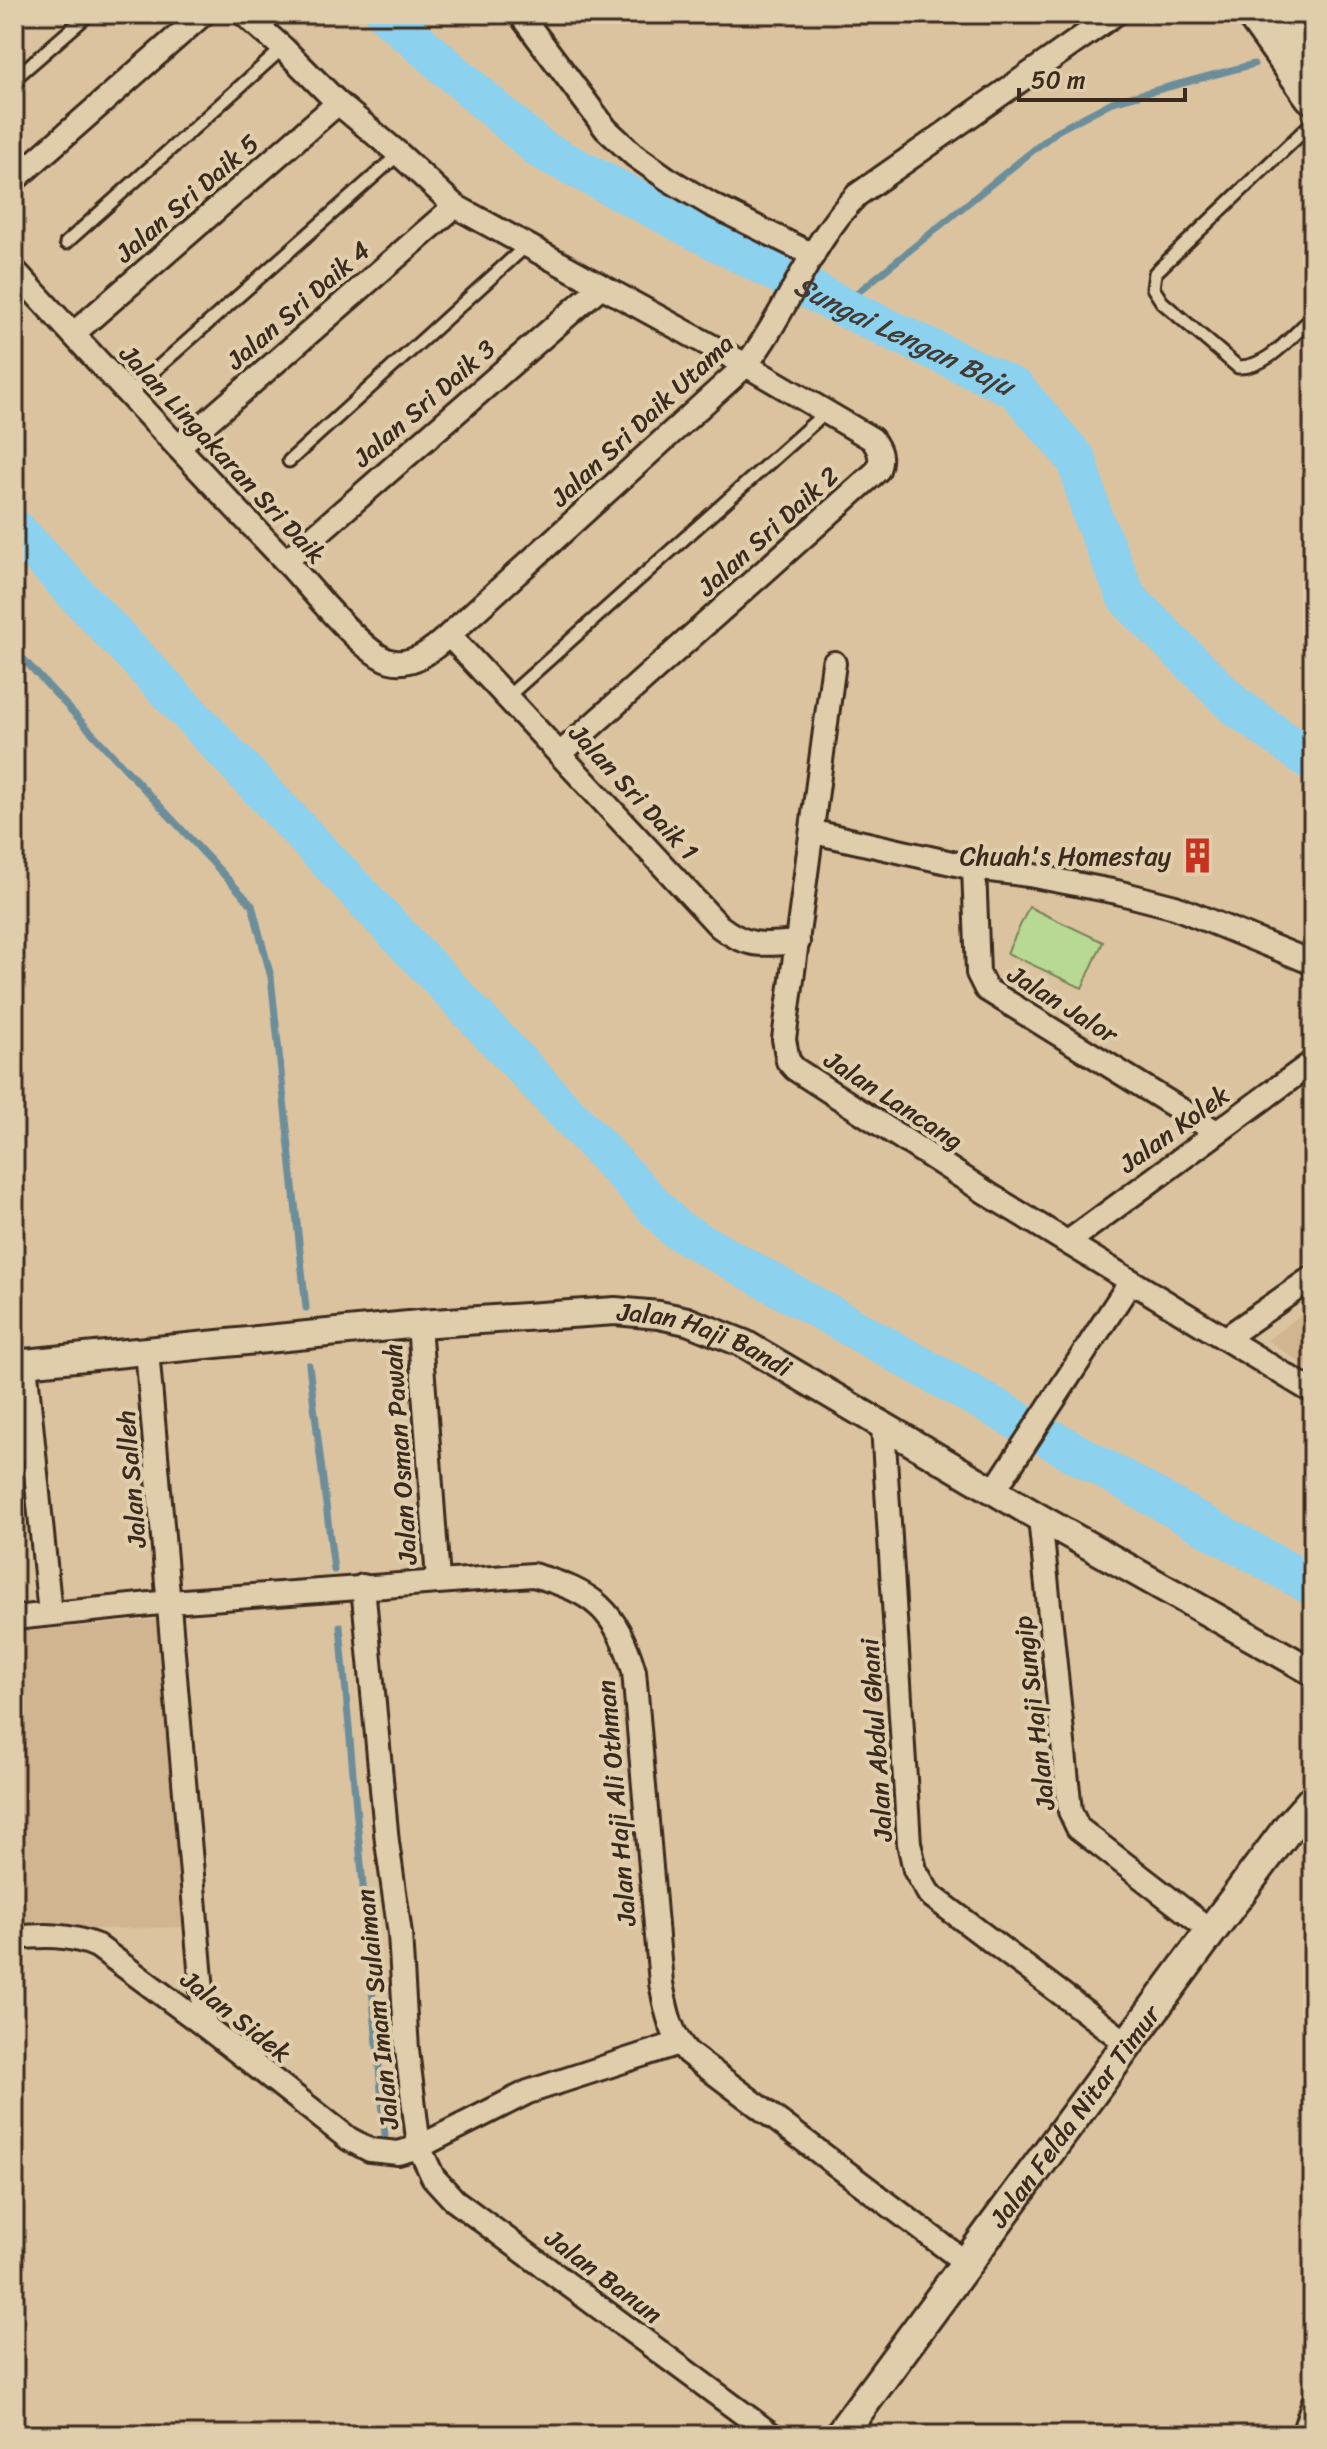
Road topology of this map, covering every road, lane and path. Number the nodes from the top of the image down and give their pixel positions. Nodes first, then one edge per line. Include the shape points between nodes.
1 (89, 14) edge
2 (203, 14) edge
3 (244, 14) edge
4 (520, 14) edge
5 (1115, 14) edge
6 (1255, 14) edge
7 (1292, 14) edge
8 (1313, 44) edge
9 (283, 48) junction
10 (14, 79) edge
11 (1313, 95) edge
12 (338, 103) junction
13 (1313, 122) edge
14 (399, 154) junction
15 (14, 180) edge
16 (455, 206) junction
17 (66, 243) dead end
18 (526, 246) junction
19 (808, 262) junction
20 (14, 270) edge
21 (600, 287) junction
22 (1313, 317) edge
23 (73, 334) junction
24 (746, 365) junction
25 (128, 394) junction
26 (826, 412) junction
27 (178, 447) junction
28 (289, 461) dead end
29 (286, 561) junction
30 (449, 635) junction
31 (401, 662) joint
32 (834, 663) dead end
33 (506, 698) junction
34 (560, 754) junction
35 (814, 832) junction
36 (974, 868) junction
37 (798, 942) junction
38 (1313, 963) edge
39 (1313, 1062) edge
40 (1215, 1131) junction
41 (1068, 1242) junction
42 (1313, 1277) edge
43 (1131, 1281) junction
44 (419, 1324) junction
45 (1226, 1338) junction
46 (147, 1350) junction
47 (20, 1364) edge
48 (1313, 1392) edge
49 (883, 1426) junction
50 (994, 1491) junction
51 (1040, 1518) junction
52 (438, 1580) junction
53 (363, 1586) junction
54 (170, 1602) junction
55 (50, 1614) junction
56 (14, 1618) edge
57 (1313, 1672) edge
58 (1313, 1800) edge
59 (1211, 1931) junction
60 (14, 1938) edge
61 (205, 2026) junction
62 (679, 2043) junction
63 (1128, 2044) junction
64 (419, 2147) junction
65 (965, 2262) junction
66 (1313, 2404) edge
67 (772, 2435) edge
68 (840, 2435) edge
69 (1303, 2435) edge

1 - 10 lane
2 - 15 street
3 - 9 street
4 - 19 street via 606,129 634,155
5 - 19 street, Jalan Sri Daik Utama via 857,195
6 - 11 highway
7 - 8 highway
9 - 12 street
9 - 17 lane
12 - 14 street
12 - 23 street, Jalan Sri Daik 5
13 - 22 lane via 1155,273 1153,288 1162,302 1238,367 1262,362
14 - 16 street
14 - 25 lane
16 - 18 street
16 - 27 street, Jalan Sri Daik 4
18 - 21 street
18 - 28 lane
19 - 24 street, Jalan Sri Daik Utama
20 - 23 street, Jalan Lingakaran Sri Daik
21 - 24 street
21 - 29 street, Jalan Sri Daik 3
23 - 25 street, Jalan Lingakaran Sri Daik
24 - 26 street, Jalan Sri Daik 2
24 - 30 street, Jalan Sri Daik Utama
25 - 27 street, Jalan Lingakaran Sri Daik
26 - 33 lane
26 - 34 street, Jalan Sri Daik 2 via 872,439 879,450 878,470
27 - 29 street, Jalan Lingakaran Sri Daik
29 - 31 street, Jalan Lingakaran Sri Daik via 363,643 388,661
30 - 31 street, Jalan Sri Daik Utama via 428,653
30 - 33 street, Jalan Sri Daik 1
32 - 35 street, Jalan Lancang
33 - 34 street, Jalan Sri Daik 1
34 - 37 street, Jalan Sri Daik 1 via 735,939 752,944
35 - 36 street
35 - 37 street, Jalan Lancang
36 - 38 street via 1175,907
36 - 40 street, Jalan Jalor via 977,964 986,989
37 - 41 street, Jalan Lancang via 784,1039 795,1069
39 - 40 street, Jalan Kolek
40 - 41 street, Jalan Kolek
41 - 43 street, Jalan Lancang
42 - 45 street
43 - 45 street, Jalan Lancang
43 - 50 street
44 - 46 street, Jalan Haji Bandi
44 - 49 street, Jalan Haji Bandi via 615,1311 687,1321 745,1344
44 - 52 street, Jalan Osman Pawah
45 - 48 street, Jalan Lancang
46 - 47 street, Jalan Haji Bandi
46 - 54 street, Jalan Salleh
47 - 55 street
49 - 50 street, Jalan Haji Bandi
49 - 63 street, Jalan Abdul Ghani via 909,1843 915,1870 929,1894
50 - 51 street, Jalan Haji Bandi
51 - 57 street, Jalan Haji Bandi
51 - 59 street, Jalan Haji Sungip via 1070,1811 1078,1828
52 - 53 street, Jalan Haji Ali Othman
52 - 62 street, Jalan Haji Ali Othman via 533,1575 568,1585 595,1601 626,1644 638,1703 661,1983
53 - 54 street, Jalan Haji Ali Othman
53 - 64 street, Jalan Imam Sulaiman
54 - 55 street, Jalan Haji Ali Othman
54 - 61 street, Jalan Salleh
55 - 56 street, Jalan Haji Ali Othman
58 - 59 main road, Jalan Felda Nitar Timur
59 - 63 main road, Jalan Felda Nitar Timur
60 - 61 street, Jalan Sidek via 48,1934 97,1946
61 - 64 street, Jalan Sidek via 349,2139 370,2150 398,2153
62 - 64 street, Jalan Imam Sulaiman via 528,2092
62 - 65 street
63 - 65 main road, Jalan Felda Nitar Timur
64 - 67 street, Jalan Banun via 433,2177 454,2200
65 - 68 main road, Jalan Felda Nitar Timur
66 - 69 street

